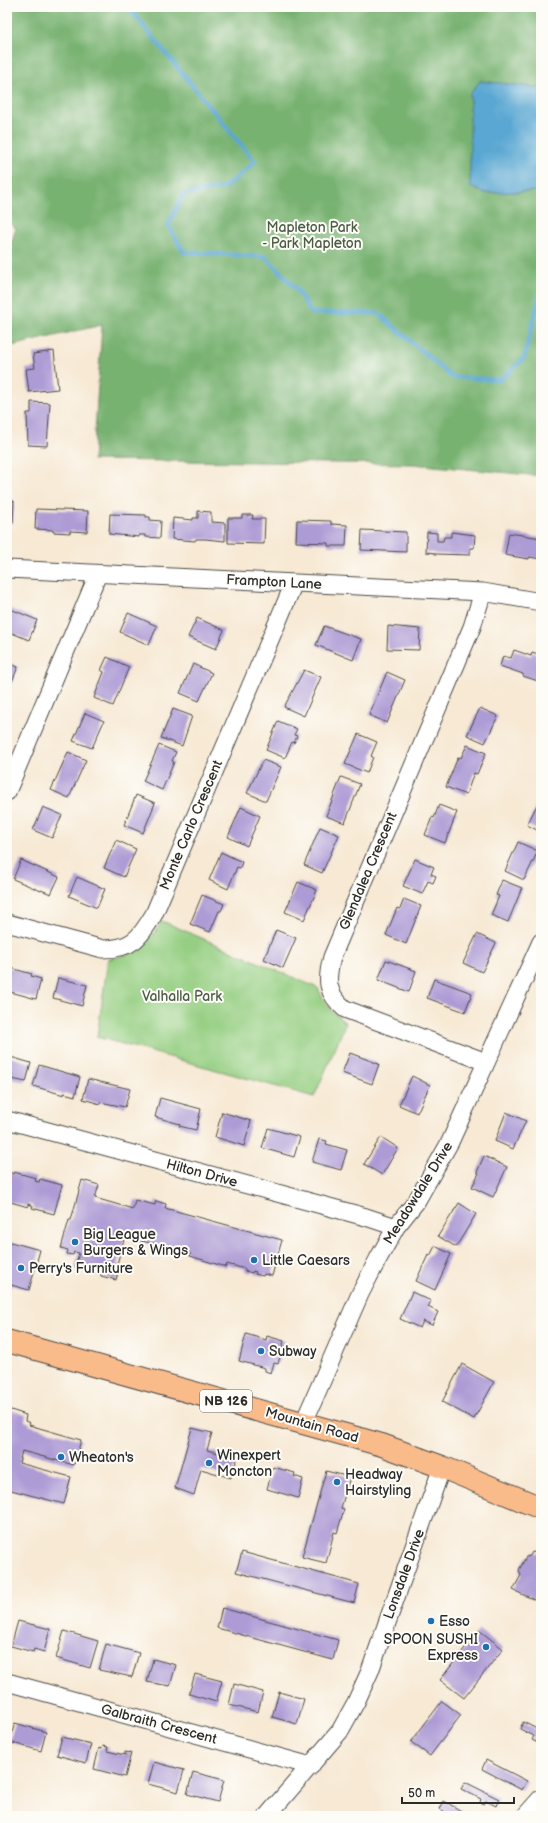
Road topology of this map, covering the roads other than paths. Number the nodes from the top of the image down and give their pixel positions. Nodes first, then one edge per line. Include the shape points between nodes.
1 (7, 569) edge
2 (98, 574) junction
3 (294, 583) junction
4 (483, 592) junction
5 (541, 602) edge
6 (7, 792) edge
7 (7, 923) edge
8 (541, 942) edge
9 (486, 1062) junction
10 (7, 1120) edge
11 (396, 1227) junction
12 (7, 1341) edge
13 (304, 1422) junction
14 (442, 1467) junction
15 (541, 1508) edge
16 (7, 1682) edge
17 (311, 1766) junction
18 (541, 1798) edge
19 (267, 1816) edge
20 (525, 1816) edge

1 - 2 street, Frampton Lane
2 - 3 street, Frampton Lane
2 - 6 street
3 - 4 street, Frampton Lane
3 - 7 street, Monte Carlo Crescent via 154,914 143,933 131,944 116,949 103,949
4 - 5 street, Frampton Lane
4 - 9 street, Glendalea Crescent via 472,627 332,957 327,975 332,994 337,1003 345,1009
8 - 9 street, Meadowdale Drive
9 - 11 street, Meadowdale Drive via 450,1142 416,1202
10 - 11 street, Hilton Drive
11 - 13 street, Meadowdale Drive via 360,1294
12 - 13 main road, Mountain Road / NB 126
13 - 14 main road, Mountain Road / NB 126 via 382,1445
14 - 15 main road, Mountain Road / NB 126
14 - 17 street, Lonsdale Drive via 370,1671 340,1731
16 - 17 street, Galbraith Crescent
17 - 19 street, Lonsdale Drive
18 - 20 street

